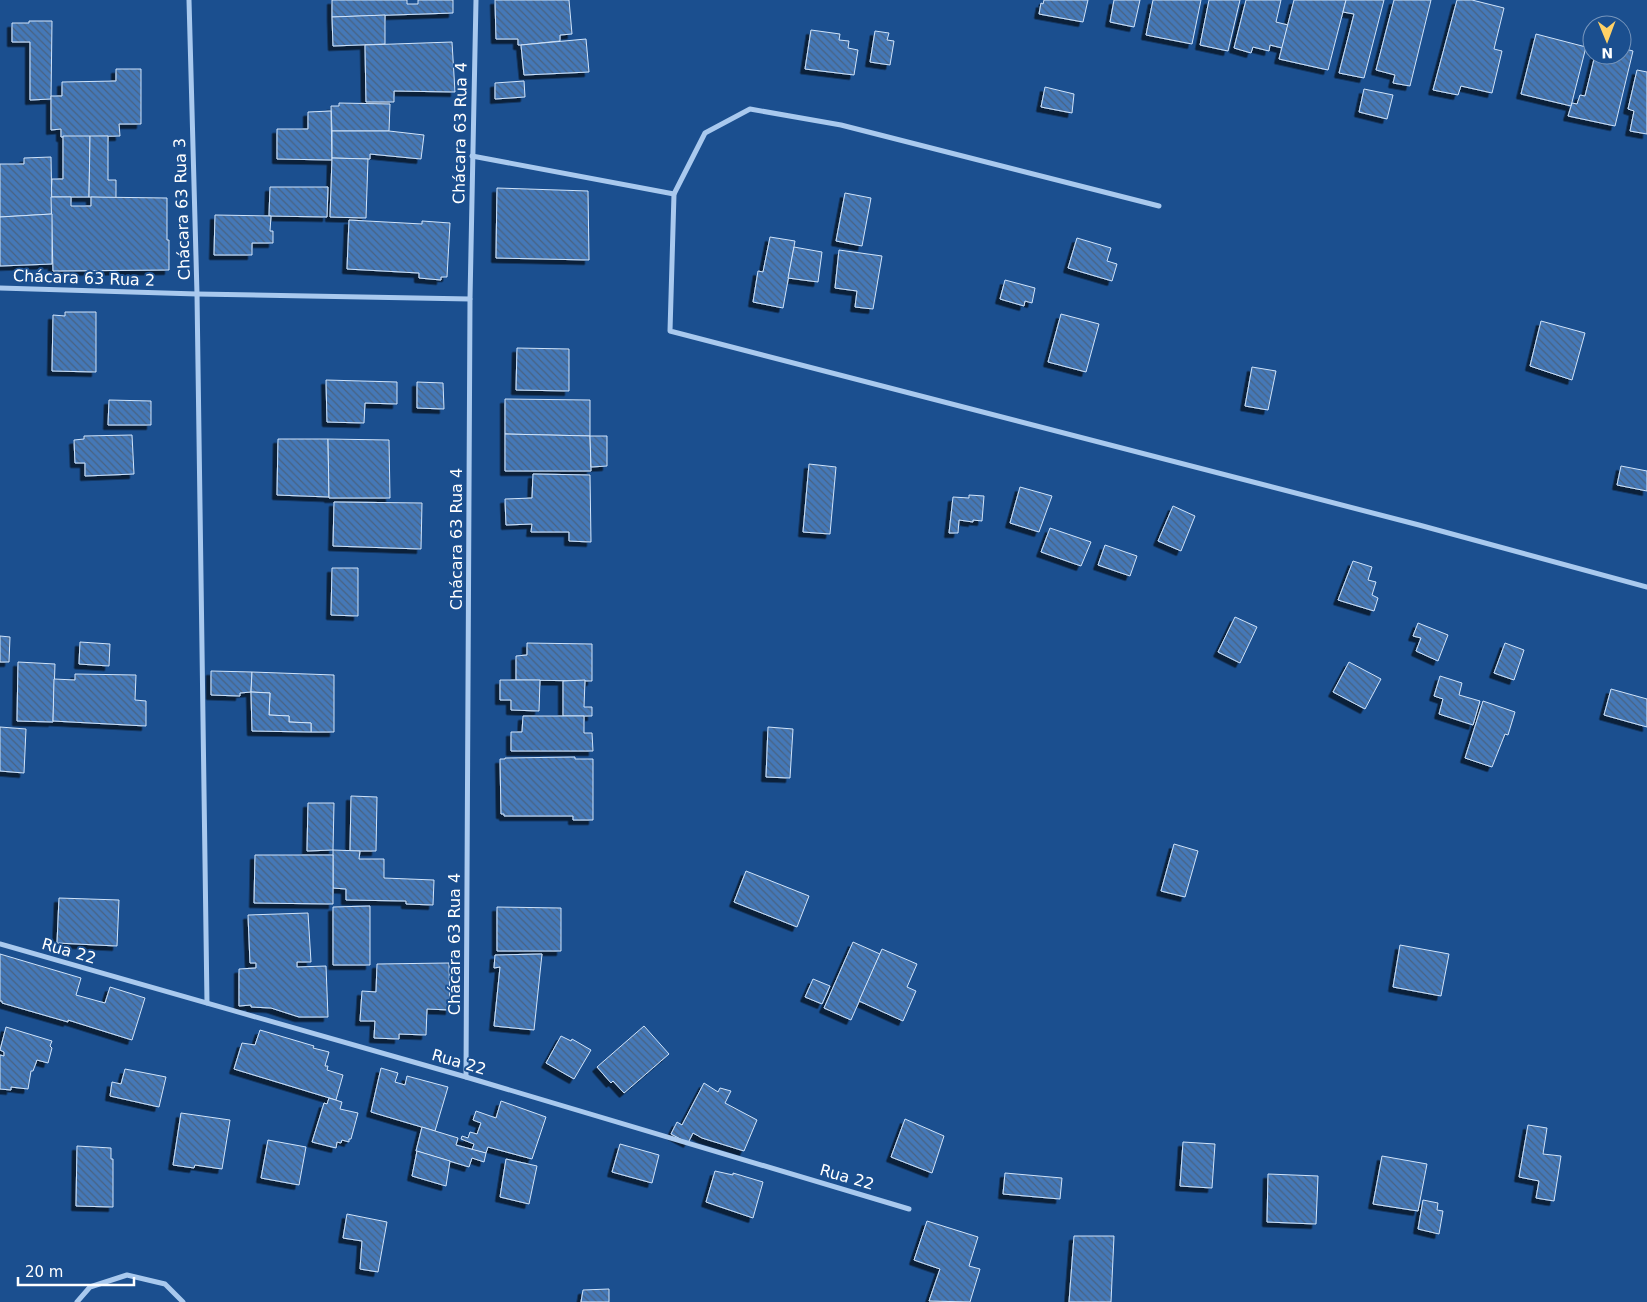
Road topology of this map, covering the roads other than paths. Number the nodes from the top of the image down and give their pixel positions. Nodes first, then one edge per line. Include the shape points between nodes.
1 (189, 0) edge
2 (476, 0) edge
3 (472, 156) junction
4 (674, 194) junction
5 (1159, 206) dead end
6 (0, 288) edge
7 (197, 294) junction
8 (470, 299) junction
9 (1647, 587) edge
10 (0, 944) edge
11 (207, 1003) junction
12 (466, 1077) junction
13 (909, 1209) dead end
14 (77, 1302) edge
15 (183, 1302) edge

1 - 7 street, Chácara 63 Rua 3
2 - 3 street, Chácara 63 Rua 4
3 - 4 street
3 - 8 street, Chácara 63 Rua 4
4 - 5 street via 705,133 750,109 841,126
4 - 9 street via 670,332
6 - 7 street, Chácara 63 Rua 2
7 - 8 street, Chácara 63 Rua 3
7 - 11 street
8 - 12 street, Chácara 63 Rua 4
10 - 11 street, Rua 22
11 - 12 street, Rua 22
12 - 13 street, Rua 22
14 - 15 street via 90,1287 127,1275 165,1284

